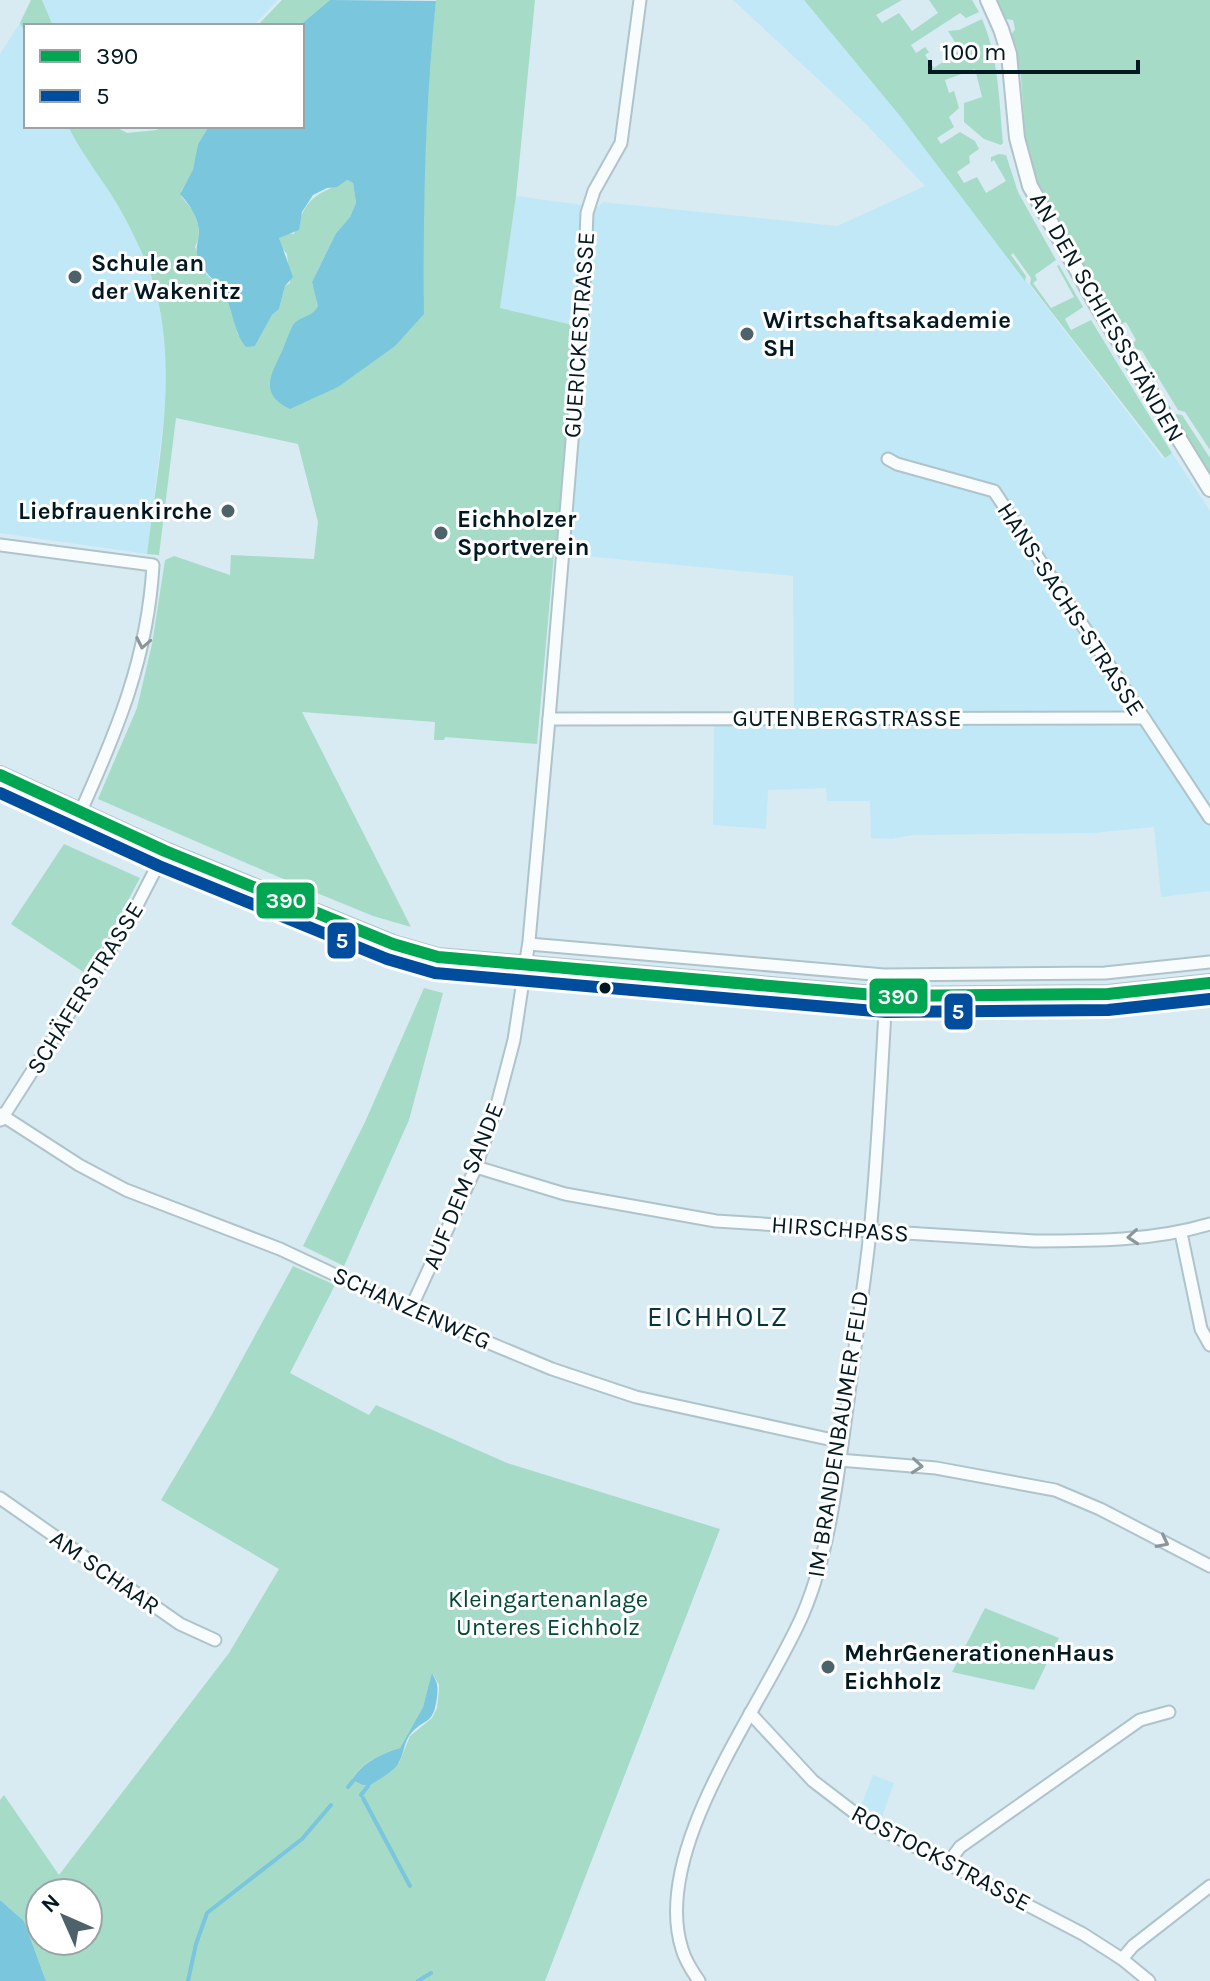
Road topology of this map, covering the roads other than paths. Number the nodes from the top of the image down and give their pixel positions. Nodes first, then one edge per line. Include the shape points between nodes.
1 (640, 0) edge
2 (988, 0) edge
3 (888, 459) dead end
4 (1210, 489) edge
5 (0, 545) edge
6 (1144, 718) junction
7 (549, 719) junction
8 (0, 775) edge
9 (80, 813) junction
10 (1210, 818) edge
11 (165, 851) junction
12 (529, 944) junction
13 (1210, 962) edge
14 (525, 966) junction
15 (1210, 983) edge
16 (886, 996) junction
17 (1, 1118) edge
18 (476, 1167) junction
19 (1210, 1224) edge
20 (870, 1229) junction
21 (1181, 1233) junction
22 (410, 1310) junction
23 (1210, 1345) edge
24 (842, 1442) junction
25 (839, 1460) junction
26 (0, 1498) edge
27 (1210, 1566) edge
28 (215, 1640) dead end
29 (1169, 1712) dead end
30 (750, 1713) junction
31 (948, 1863) junction
32 (1210, 1886) edge
33 (1122, 1959) junction
34 (699, 1981) edge
35 (1149, 1981) edge

1 - 7 street, GUERICKESTRASSE via 621,143 587,213
2 - 4 street, AN DEN SCHIESSSTÄNDEN via 1009,54 1018,147 1034,194
3 - 6 street, HANS-SACHS-STRASSE via 994,491
5 -> 9 street via 153,565 130,696
6 - 7 street, GUTENBERGSTRASSE
6 - 10 street, HANS-SACHS-STRASSE
7 - 12 street, GUERICKESTRASSE
8 - 9 main road
9 - 11 main road
11 - 14 main road via 408,949
11 - 17 street, SCHÄFERSTRASSE via 125,927
12 - 13 street via 899,975 1105,973
12 - 14 street, GUERICKESTRASSE
14 - 16 main road
14 - 18 street, AUF DEM SANDE via 514,1040
15 - 16 main road via 1108,994
16 - 20 street, IM BRANDENBAUMER FELD
17 - 22 street, SCHANZENWEG via 126,1190 280,1249
18 - 20 street, HIRSCHPASS via 565,1194 716,1221
18 - 22 street, AUF DEM SANDE
19 - 21 street, HIRSCHPASS
21 -> 20 street, HIRSCHPASS via 1034,1241
20 - 24 street, IM BRANDENBAUMER FELD
21 - 23 street via 1201,1329
22 - 24 street, SCHANZENWEG via 552,1369 636,1397
24 - 25 street, IM BRANDENBAUMER FELD
25 -> 27 street via 936,1468 1055,1490
25 - 30 street, IM BRANDENBAUMER FELD via 811,1593
26 - 28 street, AM SCHAAR via 180,1624
29 - 31 street via 1140,1720 960,1847
30 - 31 street, ROSTOCKSTRASSE via 838,1803
30 - 34 street, IM BRANDENBAUMER FELD via 704,1805 678,1888 682,1950
31 - 33 street, ROSTOCKSTRASSE
32 - 33 street
33 - 35 street, ROSTOCKSTRASSE

